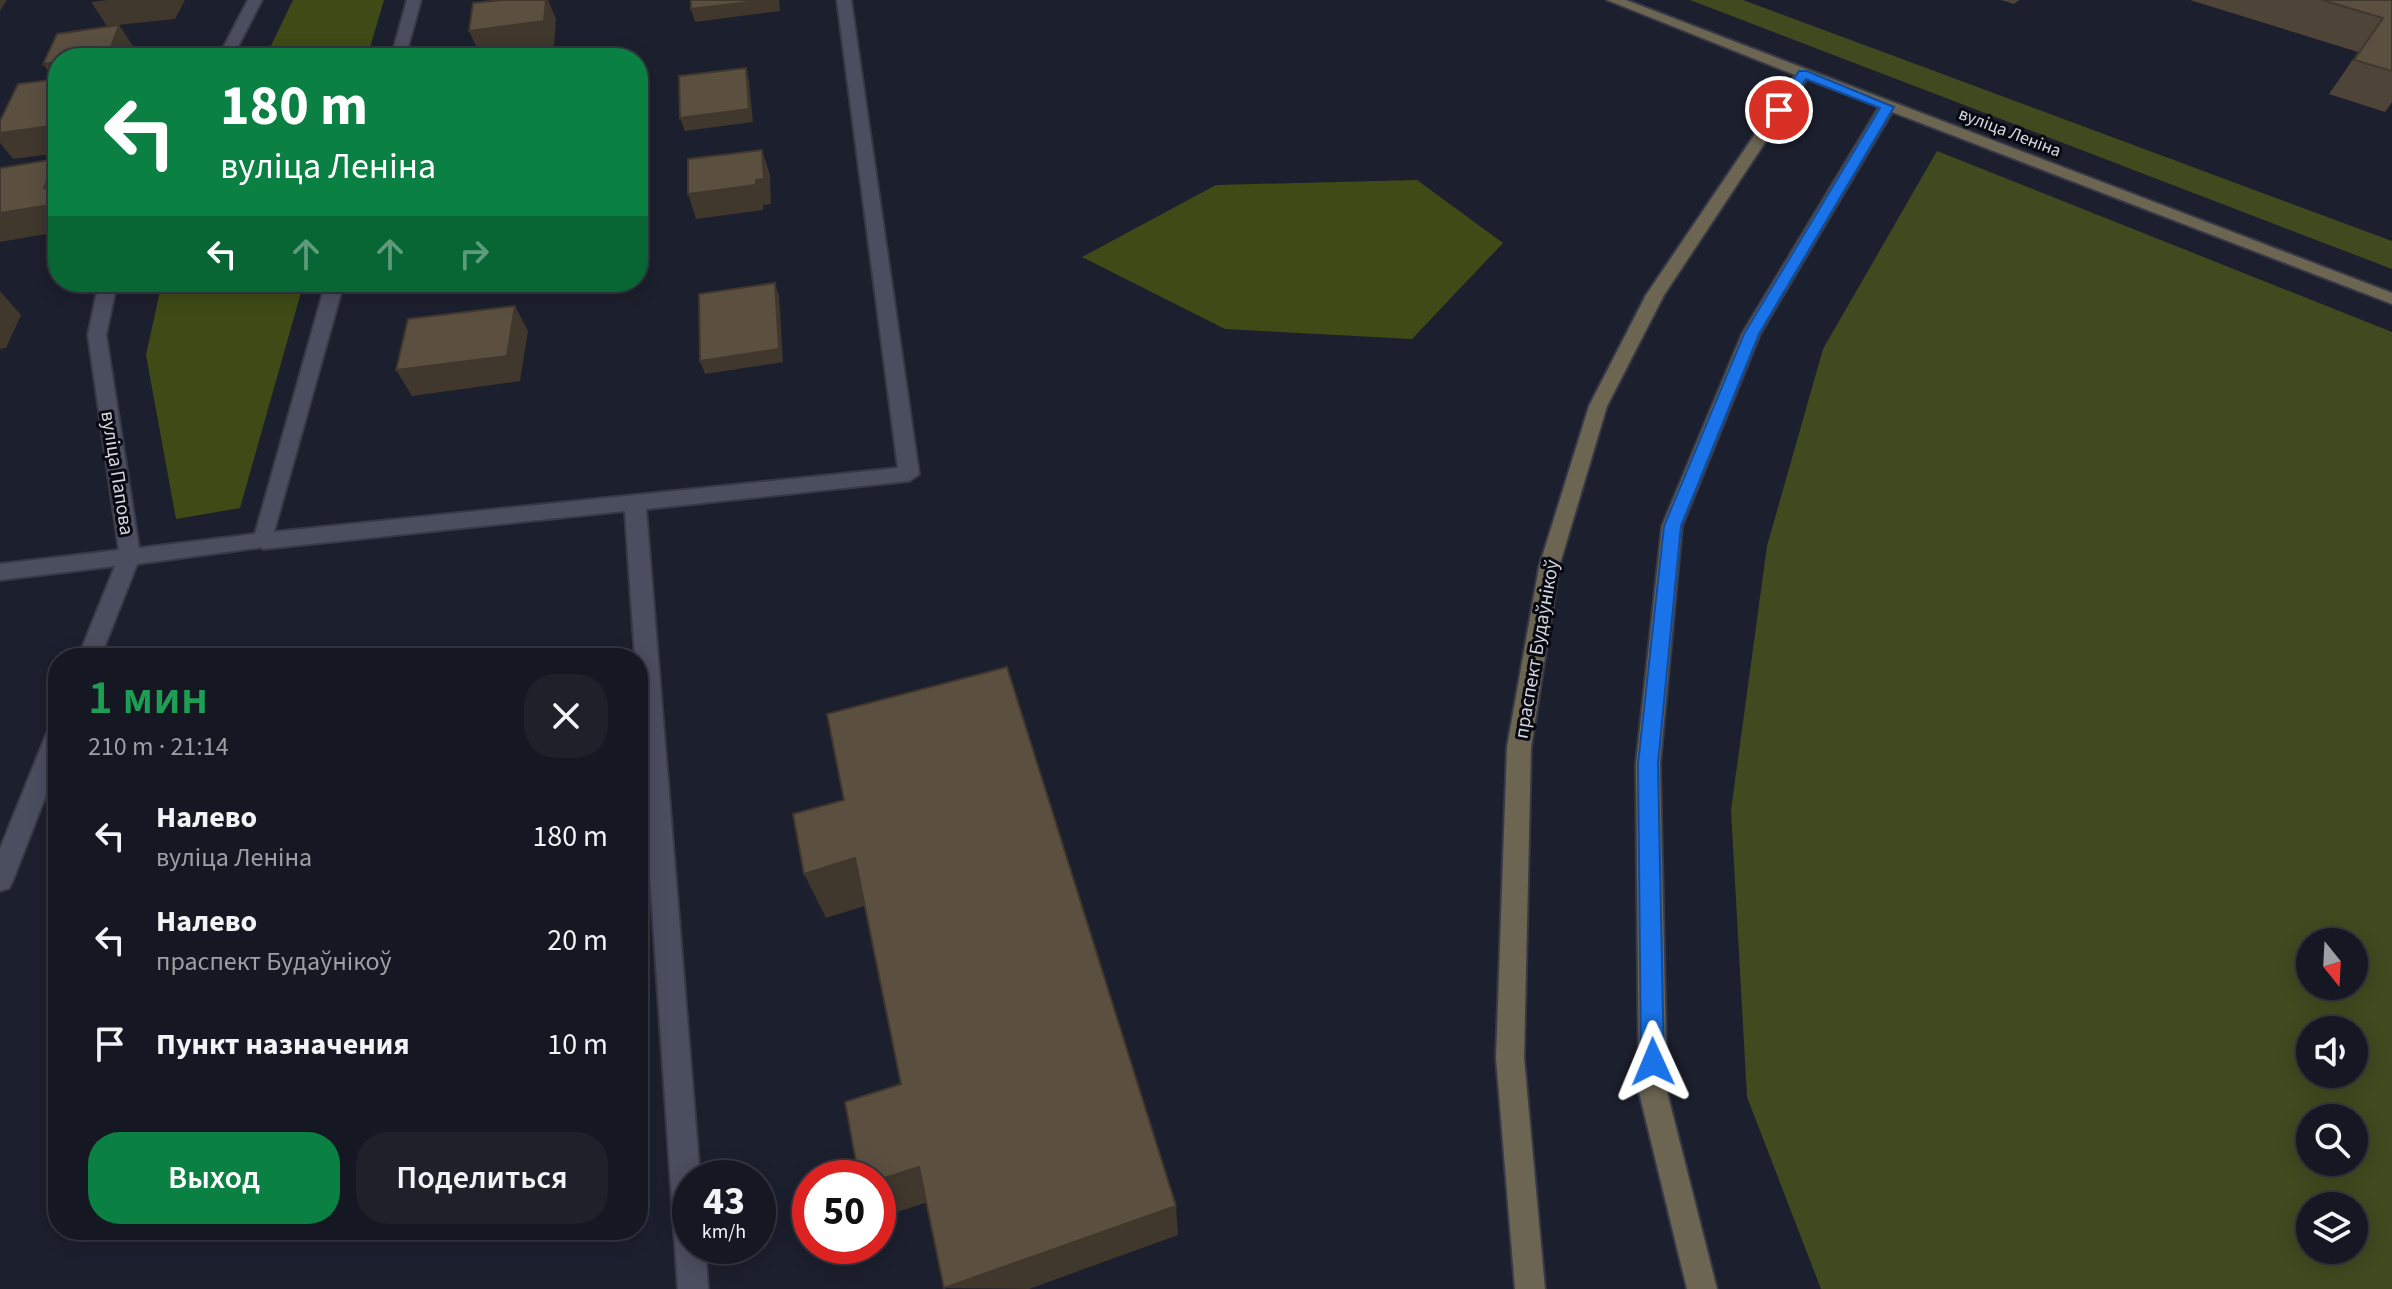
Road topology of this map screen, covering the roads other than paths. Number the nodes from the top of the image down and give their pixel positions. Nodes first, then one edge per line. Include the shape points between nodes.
1 (255, 0) edge
2 (414, 0) edge
3 (844, 0) edge
4 (1614, 0) edge
5 (230, 48) edge
6 (401, 48) edge
7 (1803, 74) junction
8 (1887, 107) junction
9 (106, 292) edge
10 (332, 292) edge
11 (2392, 299) edge
12 (635, 503) junction
13 (263, 541) junction
14 (130, 555) junction
15 (0, 572) edge
16 (93, 648) edge
17 (646, 648) edge
18 (648, 678) edge
19 (48, 760) edge
20 (0, 880) edge
21 (684, 1160) edge
22 (691, 1264) edge
23 (693, 1289) edge
24 (1530, 1289) edge
25 (1702, 1289) edge

1 - 5 street
2 - 6 street
3 - 12 street via 909,474
4 - 7 main road, вуліца Леніна
7 - 8 main road, вуліца Леніна
7 - 24 main road, праспект Будаўнікоў via 1655,295 1612,378 1598,406 1549,567 1519,747 1510,1058
8 - 11 main road, вуліца Леніна
8 - 25 main road via 1751,334 1672,526 1648,764 1653,1092
9 - 14 street, вуліца Папова via 97,335
10 - 13 street
12 - 13 street
12 - 17 street
13 - 14 street
14 - 15 street
14 - 16 street, вуліца Папова
18 - 21 street
19 - 20 street
22 - 23 street

